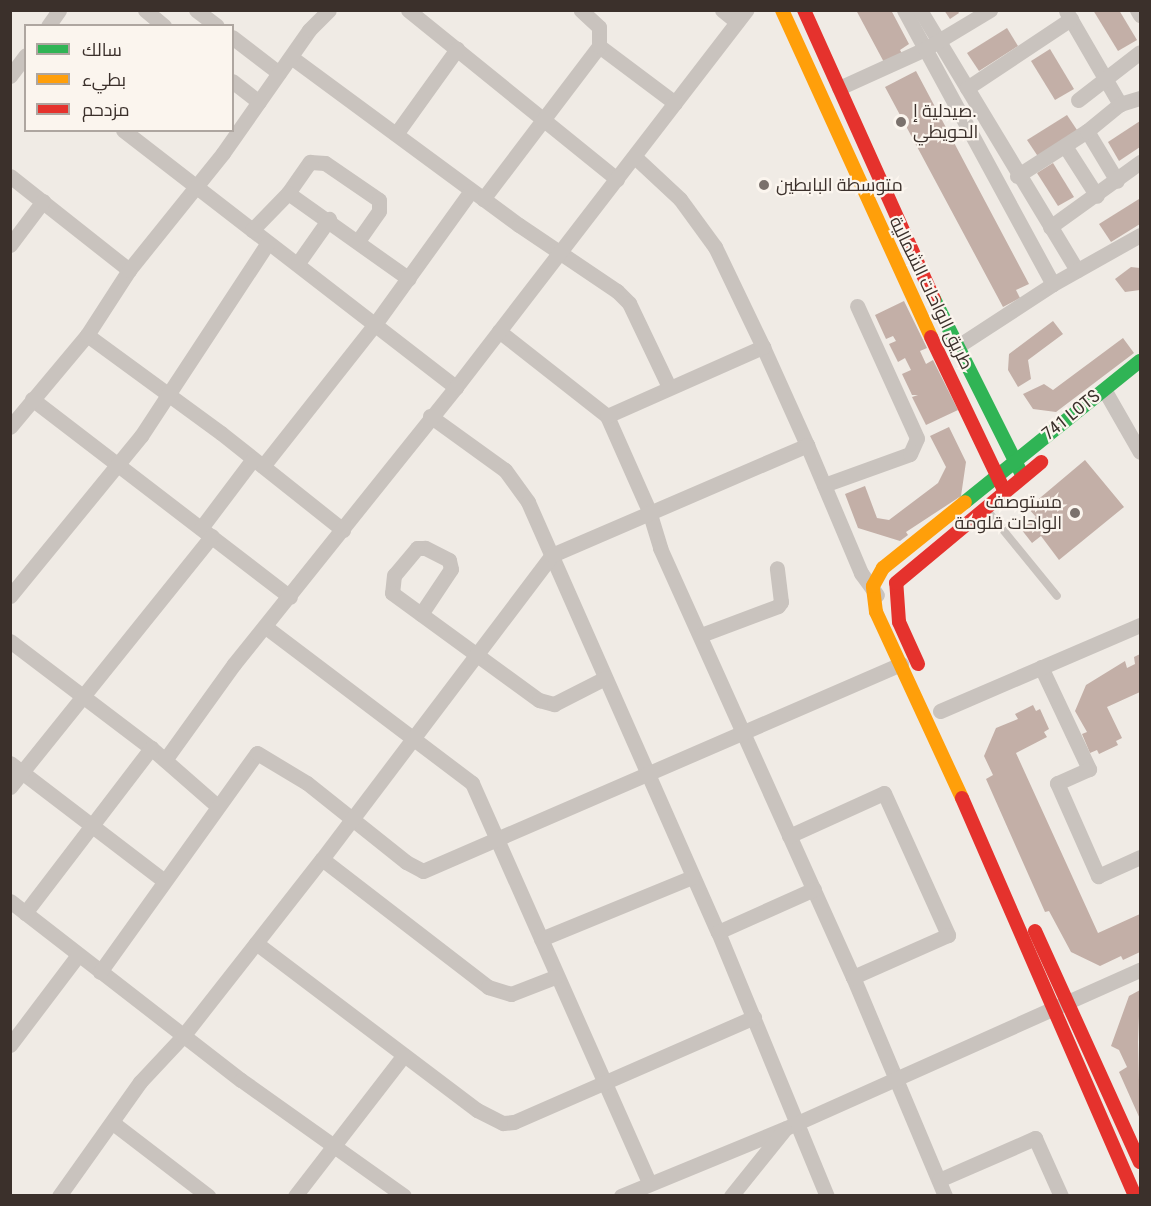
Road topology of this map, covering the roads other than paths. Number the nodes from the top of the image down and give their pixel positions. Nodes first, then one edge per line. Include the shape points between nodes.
1 (59, 10) edge
2 (145, 10) edge
3 (196, 10) edge
4 (329, 10) edge
5 (408, 10) edge
6 (581, 10) edge
7 (722, 10) edge
8 (782, 10) edge
9 (804, 10) edge
10 (904, 10) edge
11 (920, 10) edge
12 (990, 10) edge
13 (1137, 10) edge
14 (1068, 15) edge
15 (1140, 15) edge
16 (599, 16) edge
17 (741, 16) edge
18 (49, 24) edge
19 (162, 24) edge
20 (214, 24) edge
21 (234, 39) edge
22 (932, 45) junction
23 (599, 46) junction
24 (457, 49) junction
25 (1140, 52) edge
26 (291, 57) junction
27 (24, 58) edge
28 (279, 73) junction
29 (10, 76) edge
30 (1107, 81) junction
31 (234, 83) edge
32 (839, 88) junction
33 (967, 88) junction
34 (1140, 98) edge
35 (1078, 100) dead end
36 (259, 102) junction
37 (675, 103) junction
38 (1120, 104) junction
39 (544, 121) junction
40 (1088, 131) junction
41 (126, 132) edge
42 (396, 134) junction
43 (1065, 146) junction
44 (635, 158) junction
45 (1140, 162) edge
46 (10, 176) edge
47 (1017, 176) junction
48 (617, 179) junction
49 (1117, 181) junction
50 (196, 187) junction
51 (288, 193) junction
52 (477, 195) junction
53 (1096, 196) junction
54 (43, 201) junction
55 (329, 219) junction
56 (1050, 227) junction
57 (252, 230) junction
58 (1140, 235) edge
59 (358, 241) junction
60 (268, 243) junction
61 (10, 245) edge
62 (562, 251) junction
63 (298, 263) junction
64 (129, 270) junction
65 (1077, 270) junction
66 (409, 279) junction
67 (1053, 284) junction
68 (857, 306) dead end
69 (375, 324) junction
70 (499, 331) junction
71 (87, 335) junction
72 (958, 346) junction
73 (763, 347) junction
74 (1140, 361) edge
75 (456, 387) junction
76 (669, 387) junction
77 (170, 394) junction
78 (1115, 396) junction
79 (32, 399) junction
80 (430, 416) junction
81 (607, 416) junction
82 (1097, 417) dead end
83 (10, 427) edge
84 (807, 444) junction
85 (1140, 452) edge
86 (1050, 454) dead end
87 (258, 463) junction
88 (1014, 464) junction
89 (118, 466) junction
90 (997, 476) junction
91 (1023, 477) junction
92 (824, 485) junction
93 (1005, 491) junction
94 (985, 508) junction
95 (649, 511) junction
96 (343, 530) junction
97 (206, 532) junction
98 (552, 555) junction
99 (777, 568) dead end
100 (874, 593) junction
101 (10, 596) edge
102 (1057, 596) dead end
103 (290, 597) junction
104 (895, 604) junction
105 (421, 614) dead end
106 (1140, 625) edge
107 (267, 628) junction
108 (700, 636) junction
109 (10, 641) edge
110 (477, 654) junction
111 (901, 663) junction
112 (1041, 667) junction
113 (605, 678) junction
114 (926, 682) dead end
115 (83, 695) junction
116 (938, 706) joint
117 (743, 733) junction
118 (415, 737) junction
119 (151, 748) junction
120 (165, 760) junction
121 (17, 768) edge
122 (645, 774) junction
123 (10, 787) edge
124 (216, 806) junction
125 (352, 820) junction
126 (93, 825) junction
127 (789, 836) junction
128 (497, 840) junction
129 (1140, 857) edge
130 (322, 859) junction
131 (692, 877) junction
132 (163, 880) junction
133 (814, 889) junction
134 (10, 901) edge
135 (25, 913) junction
136 (718, 932) junction
137 (541, 939) junction
138 (256, 943) junction
139 (78, 955) junction
140 (1140, 970) edge
141 (100, 972) junction
142 (555, 977) junction
143 (853, 977) junction
144 (1067, 1000) junction
145 (1052, 1008) junction
146 (754, 1017) junction
147 (183, 1036) junction
148 (10, 1045) edge
149 (404, 1055) junction
150 (896, 1078) junction
151 (603, 1085) junction
152 (113, 1123) junction
153 (793, 1125) junction
154 (334, 1144) junction
155 (1140, 1158) edge
156 (939, 1180) junction
157 (649, 1183) junction
158 (58, 1196) edge
159 (208, 1196) edge
160 (295, 1196) edge
161 (404, 1196) edge
162 (621, 1196) edge
163 (731, 1196) edge
164 (827, 1196) edge
165 (945, 1196) edge
166 (1061, 1196) edge
167 (1135, 1196) edge

1 - 18 street
2 - 19 street
3 - 20 street
4 - 26 street
5 - 24 street
6 - 16 street
7 - 17 street
8 - 90 main road, طريق الواحات الشمالية
9 - 32 main road, طريق الواحات الشمالية
10 - 22 street
11 - 22 street
12 - 22 street
13 - 15 street
14 - 30 street
14 - 33 street
16 - 23 street
17 - 37 street
21 - 28 street
22 - 32 street
22 - 33 street
22 - 67 street
23 - 37 street
23 - 39 street
24 - 39 street
24 - 42 street
25 - 30 street
26 - 28 street
26 - 42 street
27 - 29 street
28 - 36 street
30 - 35 street
30 - 38 street
31 - 36 street
32 - 72 main road, طريق الواحات الشمالية via 885,196
33 - 47 street
34 - 38 street
36 - 50 street
37 - 44 street
38 - 40 street
39 - 48 street
39 - 52 street
40 - 43 street
40 - 49 street
41 - 50 street
42 - 52 street
43 - 47 street
43 - 53 street
44 - 48 street
44 - 73 street via 680,199 715,246
45 - 49 street
46 - 54 street
47 - 56 street
48 - 62 street
49 - 53 street
50 - 57 street
50 - 64 street
51 - 55 street
51 - 57 street
51 - 59 street via 310,162 325,163 379,200 379,211
52 - 62 street
52 - 66 street
53 - 56 street
54 - 61 street
54 - 64 street
55 - 59 street
55 - 63 street
56 - 65 street
57 - 60 street
58 - 65 street
59 - 66 street
60 - 63 street
60 - 77 street
62 - 70 street
62 - 76 street via 629,303
63 - 69 street
64 - 71 street
65 - 67 street
66 - 69 street
67 - 72 street
68 - 92 street via 917,438 910,454
69 - 75 street
69 - 87 street
70 - 75 street
70 - 81 street
71 - 77 street
71 - 79 street
72 - 88 main road, طريق الواحات الشمالية
73 - 76 street
73 - 84 street
74 - 78 main road
75 - 80 street
76 - 81 street
77 - 87 street
77 - 89 street
78 - 82 main road, 741 LOTS
78 - 85 street
78 - 88 main road
79 - 83 street
79 - 89 street
80 - 96 street
80 - 98 street via 490,457 518,483
81 - 95 street
84 - 92 street
84 - 95 street
86 - 91 main road, 741 LOTS
87 - 96 street
87 - 97 street
88 - 90 main road
88 - 91 main road, طريق الواحات الشمالية
89 - 97 street
89 - 101 street via 80,507
90 - 93 main road, طريق الواحات الشمالية
90 - 100 main road via 883,568 874,579
91 - 93 main road, 741 LOTS
92 - 100 street via 861,573
93 - 94 main road, 741 LOTS
94 - 102 lane
94 - 104 main road, 741 LOTS via 896,583
95 - 98 street
95 - 108 street via 660,548
96 - 103 street
97 - 103 street
97 - 115 street
98 - 110 street
98 - 113 street
99 - 108 street via 781,597 778,606
100 - 104 street
100 - 111 main road via 876,612
103 - 107 street
104 - 114 main road
105 - 110 street
106 - 112 street
107 - 118 street
107 - 120 street via 234,664
108 - 117 street
109 - 115 street
110 - 113 street via 548,704
110 - 118 street
111 - 117 street
111 - 145 main road
112 - 116 street
112 - 129 street via 1089,769 1057,783 1098,876
113 - 122 street
115 - 119 street
115 - 121 street
116 - 144 main road
117 - 122 street
117 - 127 street
118 - 125 street
118 - 128 street via 472,783
119 - 120 street
119 - 126 street
120 - 124 street
121 - 123 street
121 - 126 street
122 - 128 street
122 - 131 street
124 - 125 street via 257,753 307,783
124 - 132 street
125 - 128 street via 423,871
125 - 130 street
126 - 132 street
126 - 135 street
127 - 133 street
127 - 143 street via 884,793 948,934
128 - 137 street
130 - 138 street
130 - 142 street via 488,987 511,994
131 - 136 street
131 - 137 street
132 - 141 street
133 - 136 street
133 - 143 street
134 - 135 street
135 - 139 street
136 - 146 street
137 - 142 street
138 - 147 street
138 - 149 street
139 - 141 street
139 - 148 street
140 - 144 street
141 - 147 street
142 - 151 street
143 - 150 street
144 - 145 street
144 - 155 main road
145 - 150 street
145 - 167 main road
146 - 151 street
146 - 153 street
147 - 152 street via 140,1082
147 - 154 street
149 - 151 street via 477,1110 503,1124
149 - 154 street
150 - 153 street
150 - 156 street
151 - 157 street
152 - 158 street
152 - 159 street
153 - 157 street
153 - 163 street
153 - 164 street
154 - 160 street
154 - 161 street
156 - 165 street
156 - 166 street via 1035,1138
157 - 162 street

